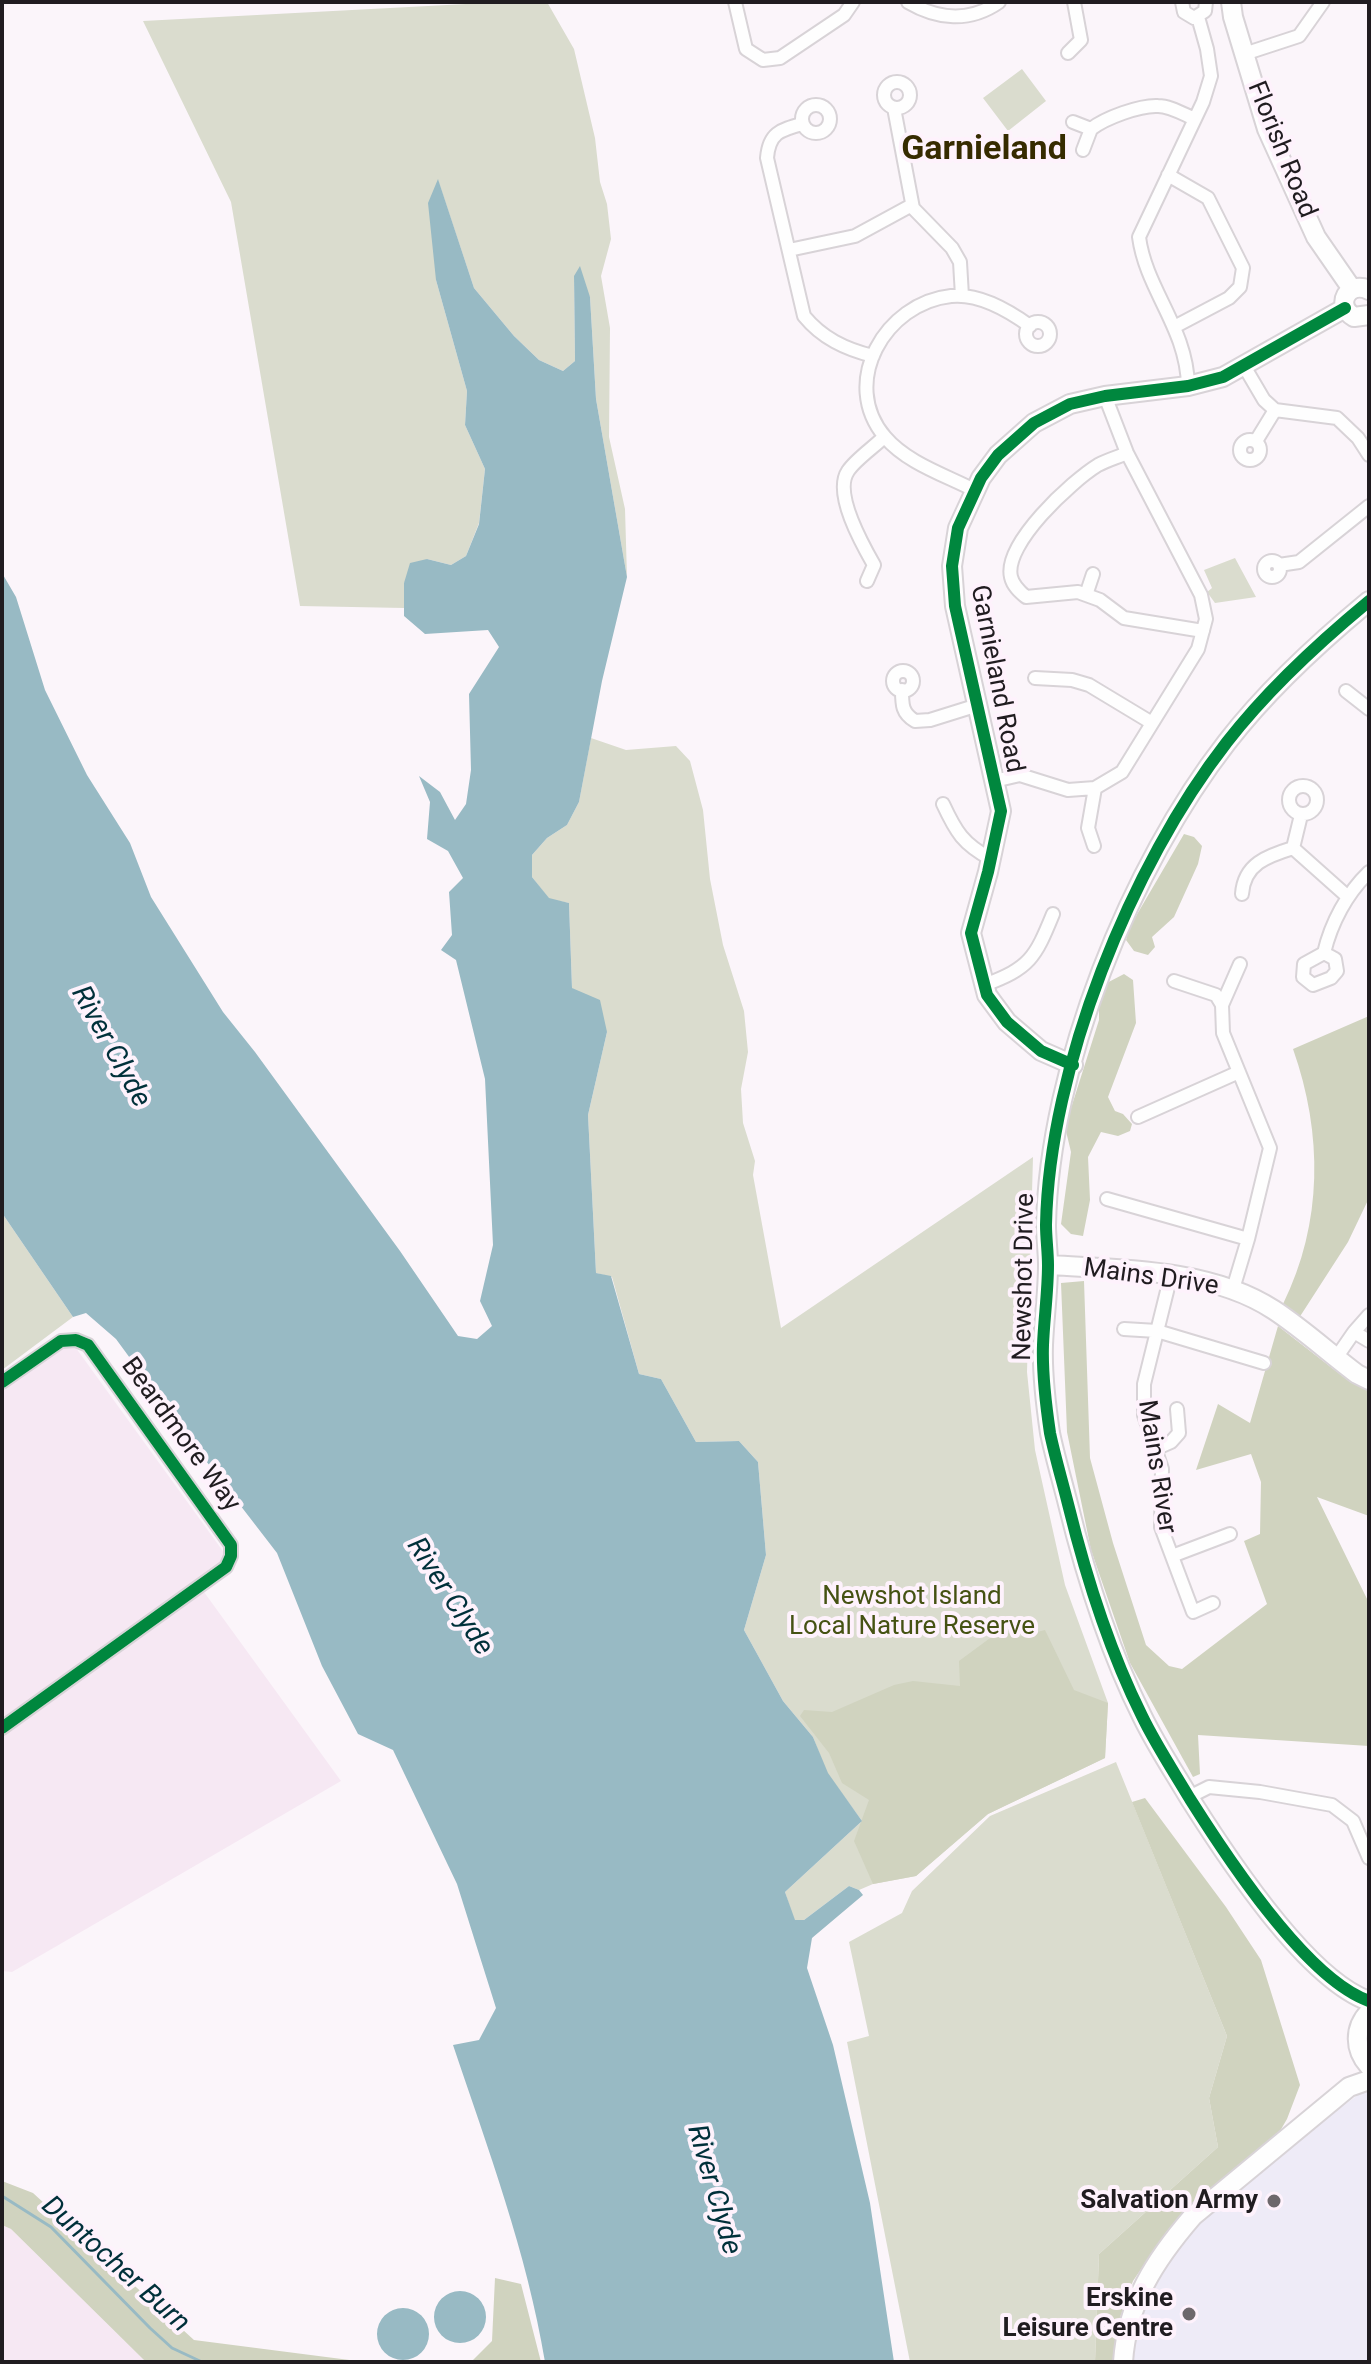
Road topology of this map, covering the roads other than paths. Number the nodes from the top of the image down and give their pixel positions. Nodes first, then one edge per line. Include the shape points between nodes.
1 (735, 2) edge
2 (853, 2) edge
3 (908, 2) edge
4 (999, 2) edge
5 (1074, 2) edge
6 (1182, 2) edge
7 (1206, 2) edge
8 (1231, 2) edge
9 (1323, 2) edge
10 (1198, 17) junction
11 (1068, 53) dead end
12 (1244, 54) junction
13 (894, 108) dead end
14 (1195, 119) junction
15 (1073, 122) dead end
16 (802, 124) dead end
17 (1091, 129) junction
18 (1083, 150) dead end
19 (1168, 175) junction
20 (912, 205) junction
21 (789, 250) junction
22 (1360, 289) edge
23 (962, 296) junction
24 (1345, 308) junction
25 (1369, 316) edge
26 (1030, 326) dead end
27 (1176, 326) junction
28 (873, 356) junction
29 (1244, 366) junction
30 (1188, 386) junction
31 (1105, 396) junction
32 (1275, 410) junction
33 (884, 437) junction
34 (1256, 441) dead end
35 (1127, 453) junction
36 (1369, 455) edge
37 (974, 490) junction
38 (1369, 506) edge
39 (1279, 565) dead end
40 (1093, 574) dead end
41 (867, 581) dead end
42 (1086, 595) junction
43 (1369, 601) edge
44 (1203, 631) junction
45 (1035, 678) dead end
46 (902, 690) dead end
47 (1346, 691) dead end
48 (978, 705) junction
49 (1369, 709) edge
50 (1152, 723) junction
51 (994, 781) junction
52 (1095, 788) junction
53 (943, 804) dead end
54 (1301, 815) dead end
55 (1094, 846) dead end
56 (1293, 848) junction
57 (991, 859) junction
58 (1369, 872) edge
59 (1242, 894) dead end
60 (1348, 897) junction
61 (1053, 914) dead end
62 (1324, 953) dead end
63 (1240, 964) dead end
64 (1174, 981) dead end
65 (984, 985) junction
66 (1222, 1005) junction
67 (1073, 1065) junction
68 (1239, 1072) junction
69 (1138, 1117) dead end
70 (1107, 1199) dead end
71 (1248, 1239) junction
72 (1048, 1265) junction
73 (1171, 1275) junction
74 (1233, 1289) junction
75 (1369, 1315) edge
76 (1124, 1329) dead end
77 (1157, 1331) junction
78 (1354, 1332) junction
79 (1369, 1341) edge
80 (1336, 1358) junction
81 (1264, 1363) dead end
82 (1369, 1380) edge
83 (2, 1382) edge
84 (1177, 1409) dead end
85 (1155, 1449) junction
86 (1230, 1534) dead end
87 (1172, 1556) junction
88 (1213, 1603) dead end
89 (2, 1728) edge
90 (1189, 1797) junction
91 (1364, 1830) edge
92 (1369, 1858) edge
93 (1340, 1988) junction
94 (1369, 2001) edge
95 (1364, 2020) edge
96 (1364, 2059) edge
97 (1369, 2080) edge
98 (1349, 2087) junction
99 (1123, 2362) edge

1 - 2 street via 746,49 763,60 780,58 844,15
3 - 4 street via 928,14 960,17
5 - 11 street via 1081,40
6 - 10 street via 1186,14
7 - 10 street
8 - 12 street, Florish Road
9 - 12 street via 1299,36
10 - 14 street via 1211,76
12 - 22 street, Florish Road via 1267,129 1316,237
13 - 20 street
14 - 17 street via 1149,106
14 - 19 street
15 - 17 street
16 - 21 street via 778,131 768,144
17 - 18 street
19 - 27 street via 1139,237 1142,259
19 - 27 street via 1208,198 1243,268 1240,287 1229,298
20 - 21 street via 855,236
20 - 23 street via 960,262
21 - 28 street via 804,316 835,343
22 - 24 street via 1344,299
23 - 26 street via 1012,313
23 - 28 street via 922,304 893,322
24 - 25 street via 1354,317
24 - 29 street, Garnieland Road
27 - 30 street
28 - 33 street via 865,404
29 - 30 street, Garnieland Road
29 - 32 street
30 - 31 street, Garnieland Road
31 - 35 street
31 - 37 street, Garnieland Road via 1070,404 1034,423 998,455
32 - 34 street
32 - 36 street via 1337,418
33 - 37 street via 907,456
33 - 41 street via 847,472 843,490 855,532 874,565
35 - 42 street via 1099,464 1047,508 1012,564 1011,577 1026,597
35 - 44 street via 1201,595
37 - 48 street, Garnieland Road via 958,528 952,566 955,606
38 - 39 street via 1299,562
40 - 42 street
42 - 44 street via 1124,618
43 - 67 street, Newshot Drive via 1295,665 1226,743 1189,797 1141,885 1090,998
44 - 50 street via 1198,649
45 - 50 street via 1089,685
46 - 48 street via 902,707 915,721
47 - 49 street
48 - 51 street, Garnieland Road
50 - 52 street via 1122,772
51 - 52 street via 1020,775 1068,790
51 - 57 street, Garnieland Road via 1001,811
52 - 55 street via 1088,828
53 - 57 street via 970,848
54 - 56 street
56 - 59 street via 1253,866 1243,879
56 - 60 street
57 - 65 street, Garnieland Road via 971,933
58 - 60 street
60 - 62 street
61 - 65 street via 1036,955 1011,975
63 - 66 street
64 - 66 street via 1216,995
65 - 67 street, Garnieland Road via 1007,1022 1041,1051
66 - 68 street via 1223,1033
67 - 72 street, Newshot Drive via 1050,1172
68 - 69 street
68 - 71 street via 1270,1148
70 - 71 street
71 - 74 street
72 - 73 street, Mains Drive
72 - 90 street, Newshot Drive via 1043,1350 1050,1433 1080,1553 1124,1678
73 - 74 street, Mains Drive
73 - 77 street, Mains River
74 - 80 street, Mains Drive via 1273,1309
75 - 78 street
76 - 77 street
77 - 81 street
77 - 85 street, Mains River via 1144,1384 1144,1415
78 - 79 street
78 - 80 street
80 - 82 street, Mains Drive
83 - 89 street, Beardmore Way via 61,1341 88,1345 231,1545 226,1567
84 - 85 street via 1179,1433
85 - 87 street, Mains River via 1162,1469 1161,1527
86 - 87 street, Mains River
87 - 88 street, Mains River via 1193,1612
90 - 91 street via 1209,1787 1332,1805
90 - 93 street, Newshot Drive via 1250,1889
91 - 92 street
93 - 94 street, Newshot Drive
93 - 95 street, Newshot Drive
95 - 96 street
96 - 98 street
97 - 98 street
98 - 99 street via 1217,2195 1172,2241 1142,2287

